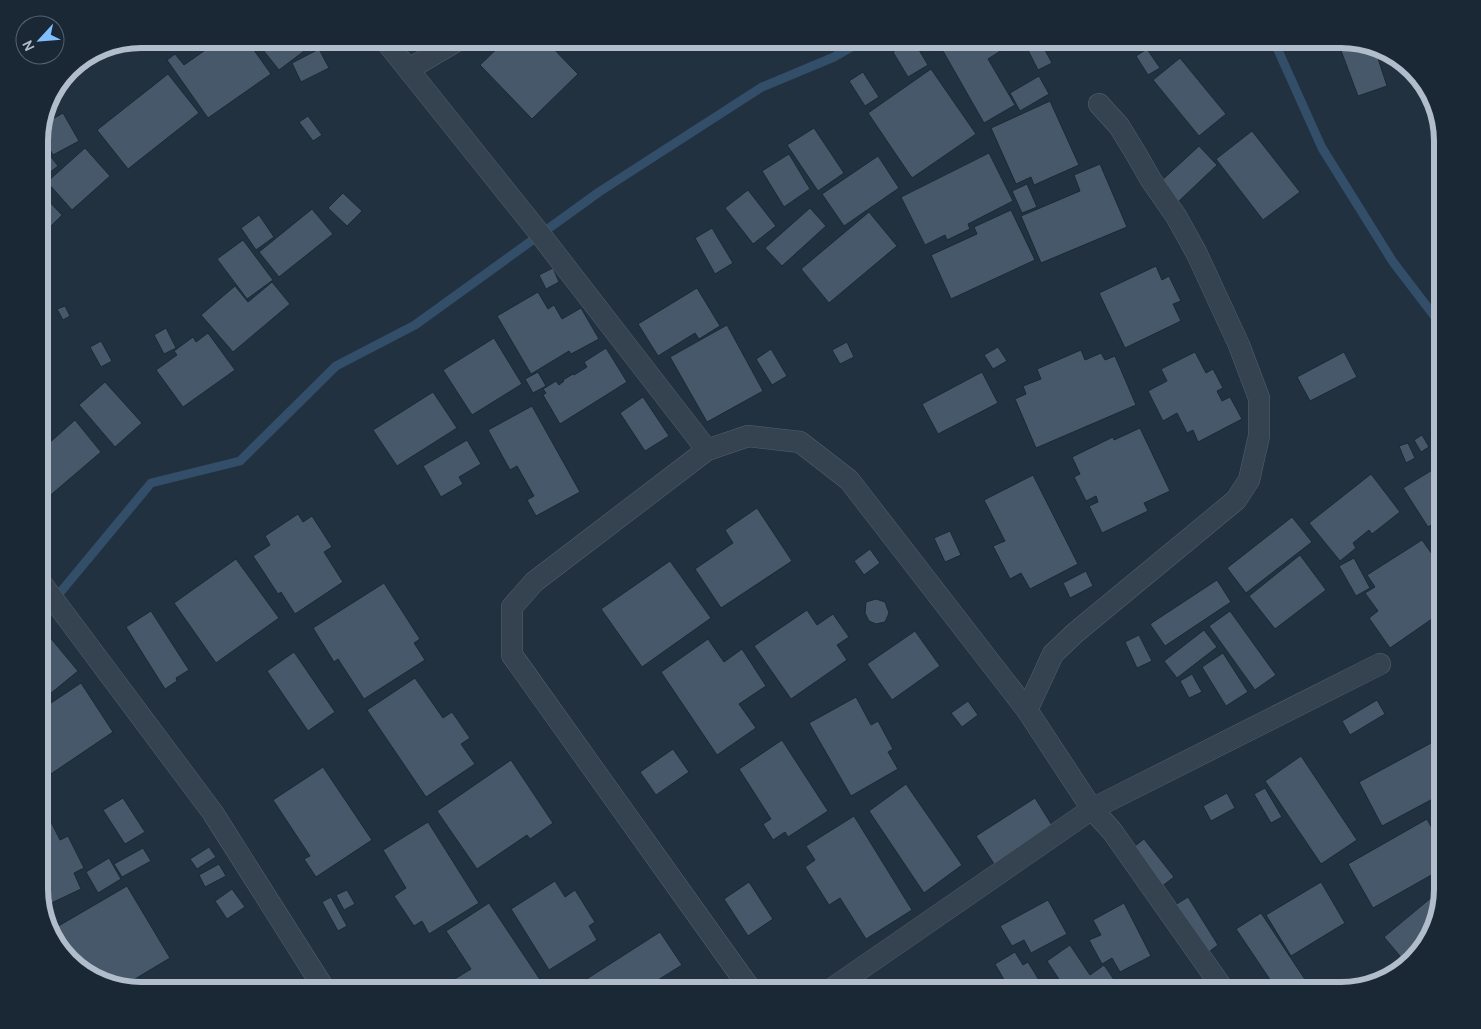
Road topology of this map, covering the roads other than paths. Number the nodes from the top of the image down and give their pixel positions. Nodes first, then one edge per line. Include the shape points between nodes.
1 (392, 48) edge
2 (445, 48) edge
3 (409, 69) junction
4 (1099, 104) dead end
5 (707, 450) junction
6 (48, 592) edge
7 (1380, 664) dead end
8 (1027, 710) junction
9 (1092, 809) junction
10 (320, 982) edge
11 (745, 982) edge
12 (842, 982) edge
13 (1218, 982) edge

1 - 3 street
2 - 3 street
3 - 5 street
4 - 8 street via 1123,132 1200,259 1259,398 1259,436 1249,480 1236,500 1054,654
5 - 8 street via 748,436 800,442 849,480
5 - 11 street via 534,582 512,607 512,655
6 - 10 street via 213,813
7 - 9 street
8 - 9 street
9 - 12 street
9 - 13 street via 1112,832

